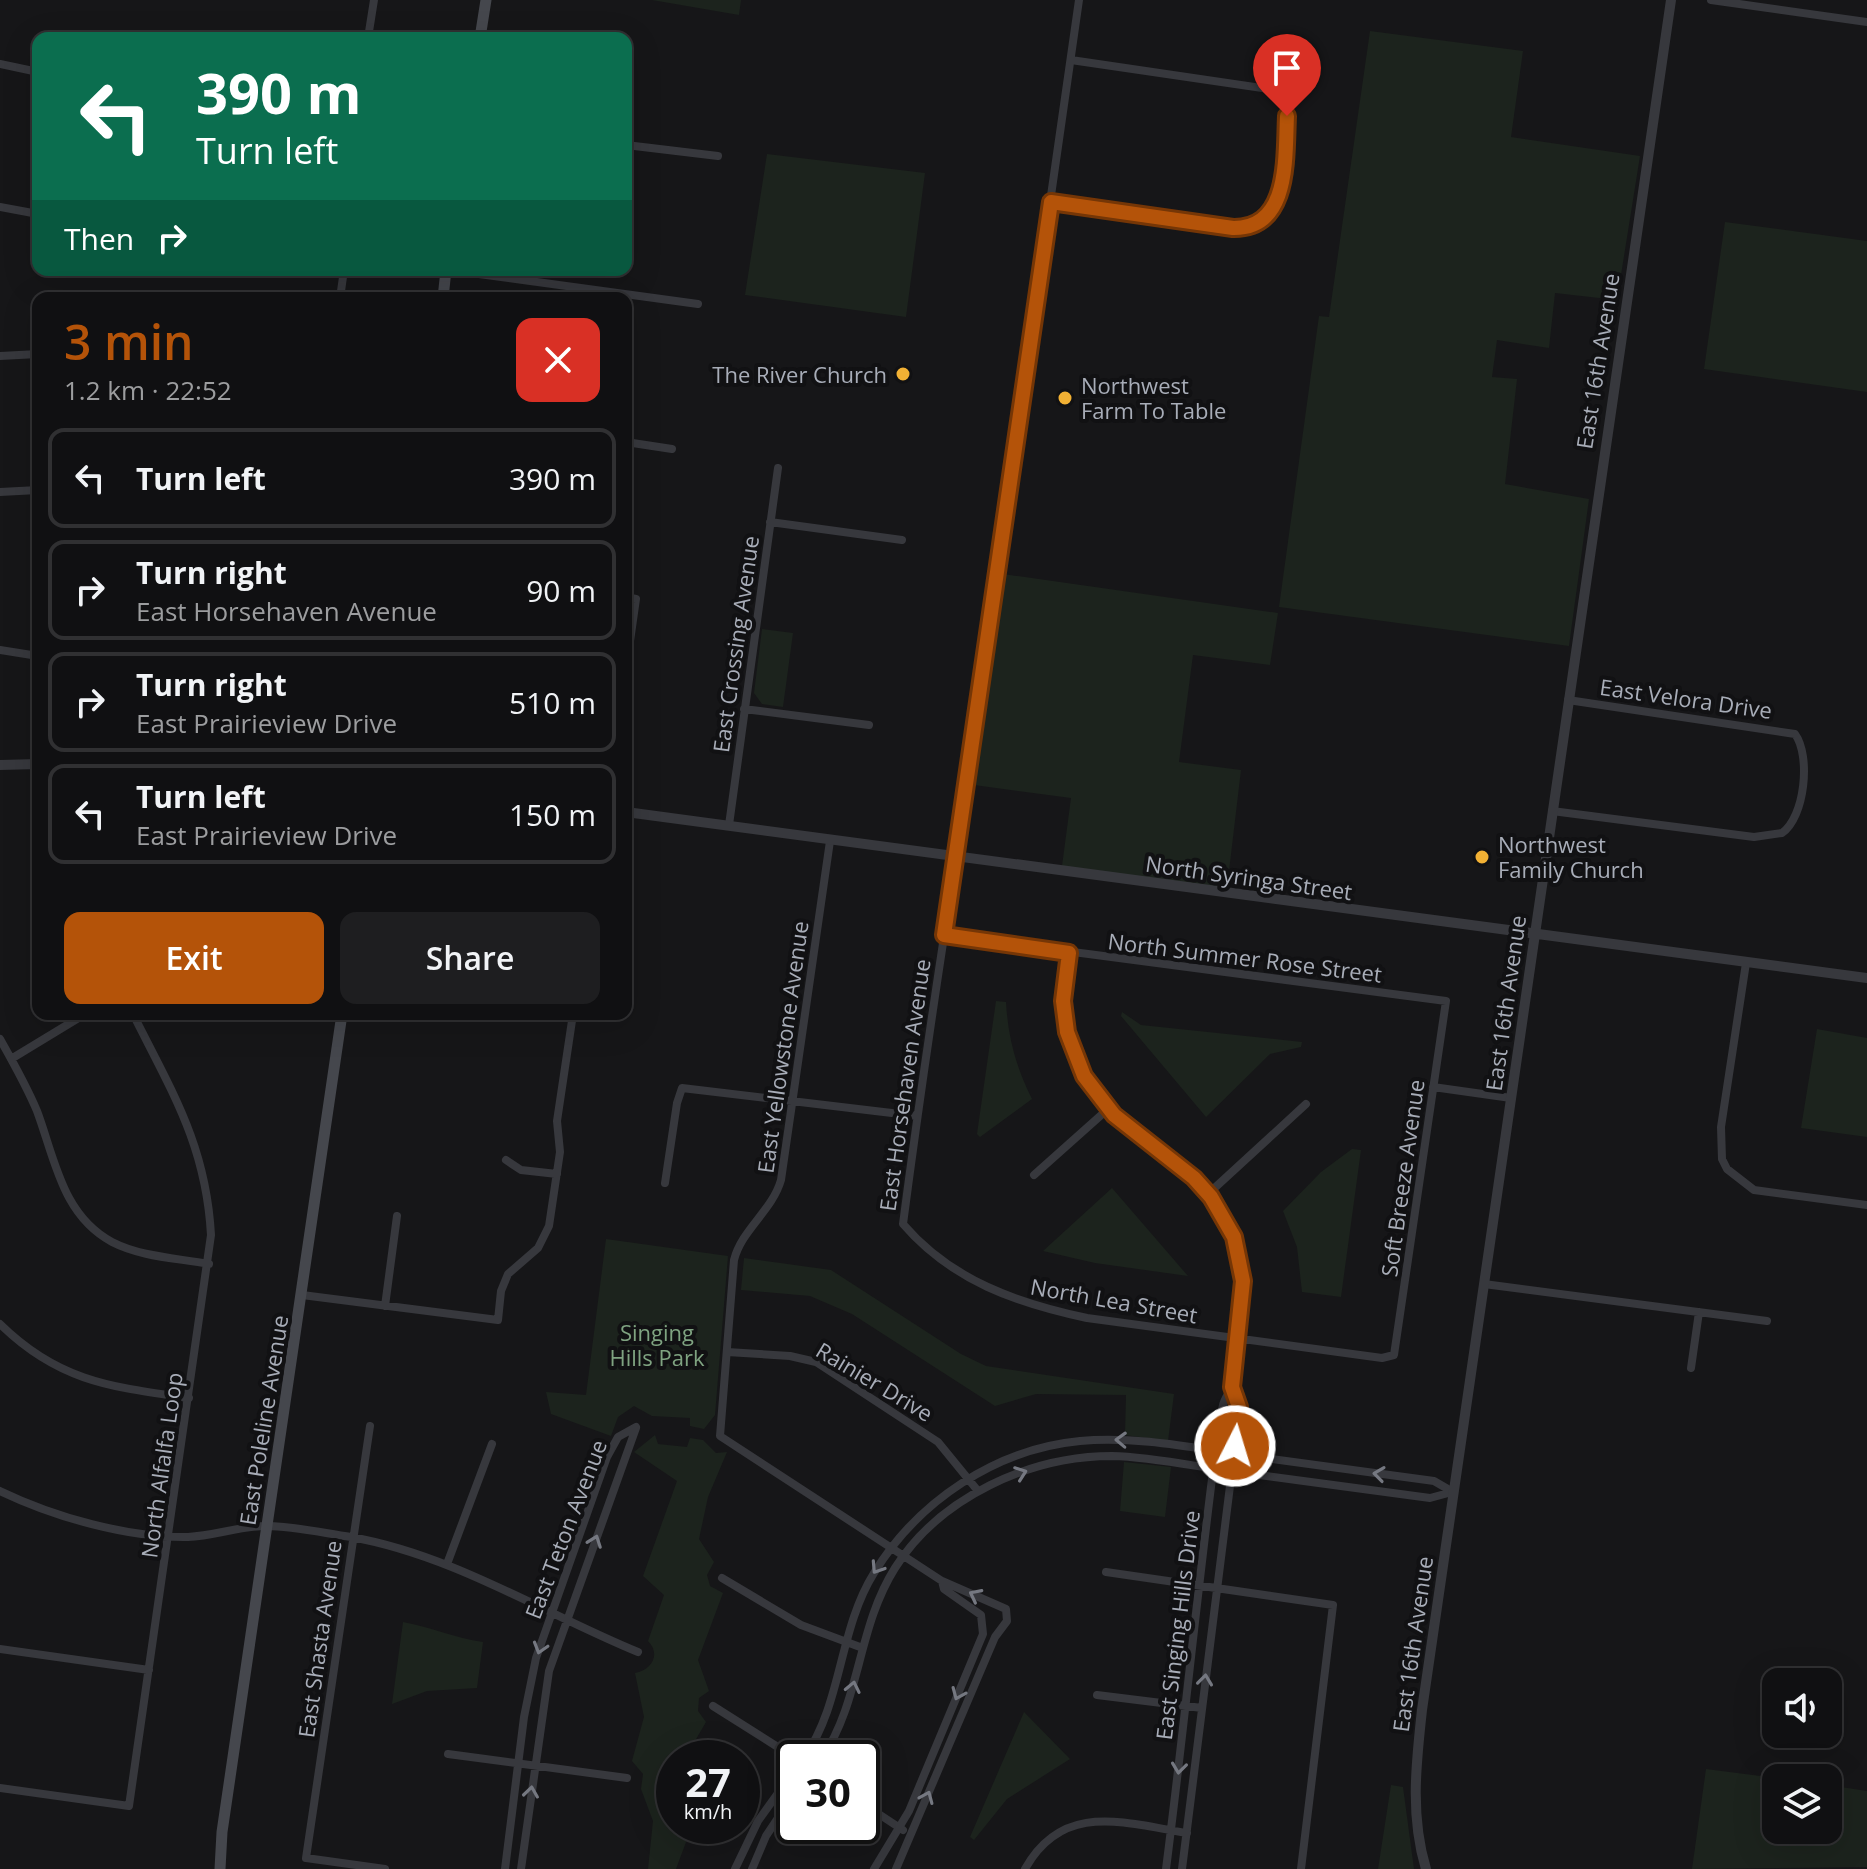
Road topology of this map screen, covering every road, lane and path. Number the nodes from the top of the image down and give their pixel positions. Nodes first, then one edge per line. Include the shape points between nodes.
1 (374, 0) edge
2 (486, 0) edge
3 (1079, 0) edge
4 (1671, 0) edge
5 (1711, 0) edge
6 (1759, 3) edge
7 (1867, 22) edge
8 (369, 32) edge
9 (481, 32) edge
10 (1071, 60) junction
11 (0, 64) edge
12 (32, 71) edge
13 (632, 146) edge
14 (718, 156) dead end
15 (1051, 202) junction
16 (0, 207) edge
17 (32, 213) edge
18 (492, 276) edge
19 (610, 292) edge
20 (632, 295) edge
21 (698, 304) dead end
22 (32, 354) edge
23 (0, 356) edge
24 (632, 443) edge
25 (672, 449) dead end
26 (778, 468) dead end
27 (32, 490) edge
28 (0, 492) edge
29 (770, 522) junction
30 (902, 540) dead end
31 (0, 650) edge
32 (32, 655) edge
33 (1568, 700) junction
34 (744, 709) junction
35 (869, 725) dead end
36 (32, 764) edge
37 (0, 765) edge
38 (1552, 811) junction
39 (632, 813) edge
40 (729, 825) junction
41 (830, 841) junction
42 (956, 859) junction
43 (944, 935) junction
44 (1535, 936) junction
45 (1069, 953) junction
46 (1746, 963) junction
47 (1867, 978) edge
48 (1446, 1001) joint
49 (75, 1020) edge
50 (136, 1020) edge
51 (341, 1020) edge
52 (572, 1020) edge
53 (0, 1039) edge
54 (11, 1059) junction
55 (1433, 1087) junction
56 (1511, 1098) junction
57 (793, 1100) junction
58 (1306, 1104) dead end
59 (1108, 1109) junction
60 (917, 1116) junction
61 (506, 1160) dead end
62 (557, 1174) junction
63 (1034, 1175) dead end
64 (665, 1183) dead end
65 (1208, 1194) junction
66 (1867, 1205) edge
67 (397, 1216) dead end
68 (903, 1224) joint
69 (209, 1264) junction
70 (1484, 1284) junction
71 (302, 1295) junction
72 (385, 1306) junction
73 (1699, 1312) junction
74 (1767, 1321) dead end
75 (0, 1324) edge
76 (1239, 1339) junction
77 (727, 1352) junction
78 (1391, 1358) joint
79 (1691, 1368) dead end
80 (1232, 1387) junction
81 (189, 1398) junction
82 (370, 1426) dead end
83 (492, 1444) dead end
84 (1216, 1451) junction
85 (1234, 1453) junction
86 (1214, 1469) junction
87 (1232, 1472) junction
88 (969, 1479) junction
89 (0, 1491) edge
90 (978, 1491) junction
91 (1453, 1492) junction
92 (267, 1526) junction
93 (169, 1535) junction
94 (352, 1538) junction
95 (892, 1546) junction
96 (904, 1554) junction
97 (447, 1564) junction
98 (1106, 1572) dead end
99 (722, 1578) dead end
100 (942, 1581) junction
101 (1200, 1585) junction
102 (1217, 1588) junction
103 (551, 1615) junction
104 (565, 1622) junction
105 (845, 1643) junction
106 (860, 1647) junction
107 (0, 1649) edge
108 (638, 1652) dead end
109 (149, 1670) junction
110 (1097, 1695) dead end
111 (713, 1706) dead end
112 (1186, 1706) junction
113 (1202, 1708) junction
114 (815, 1740) edge
115 (831, 1740) edge
116 (776, 1746) edge
117 (448, 1754) dead end
118 (518, 1764) junction
119 (535, 1766) junction
120 (627, 1778) dead end
121 (0, 1788) edge
122 (776, 1796) edge
123 (880, 1815) edge
124 (776, 1821) edge
125 (900, 1828) junction
126 (1171, 1830) junction
127 (222, 1832) junction
128 (1187, 1833) junction
129 (910, 1835) junction
130 (212, 1869) edge
131 (220, 1869) edge
132 (385, 1869) edge
133 (505, 1869) edge
134 (521, 1869) edge
135 (735, 1869) edge
136 (752, 1869) edge
137 (874, 1869) edge
138 (896, 1869) edge
139 (1025, 1869) edge
140 (1166, 1869) edge
141 (1182, 1869) edge
142 (1301, 1869) edge
143 (1426, 1869) edge

1 - 8 street
2 - 9 main road
3 - 10 street, East Horsehaven Avenue
4 - 33 street, East 16th Avenue
5 - 6 street
6 - 7 street
10 - 15 street, East Horsehaven Avenue
10 - 15 street via 1275,90 1287,116 1281,181 1267,219 1242,228
11 - 12 street
13 - 14 street
15 - 42 street, East Horsehaven Avenue
16 - 17 street
18 - 19 street
20 - 21 street
22 - 23 street
24 - 25 street
26 - 29 street, East Crossing Avenue
27 - 28 street
29 - 30 street
29 - 34 street, East Crossing Avenue
31 - 32 street
33 - 38 street, East 16th Avenue
33 - 38 street, East Velora Drive via 1795,734 1804,755 1797,812 1782,833 1754,837
34 - 35 street
34 - 40 street, East Crossing Avenue
36 - 37 street
38 - 44 street, East 16th Avenue
39 - 40 street, North Syringa Street
40 - 41 street, North Syringa Street
41 - 42 street, North Syringa Street
41 - 57 street, East Yellowstone Avenue
42 - 43 street, East Horsehaven Avenue
42 - 44 street, North Syringa Street
43 - 45 street, North Summer Rose Street
43 - 60 street, East Horsehaven Avenue
44 - 46 street, North Syringa Street
44 - 56 street, East 16th Avenue
45 - 48 street, North Summer Rose Street
45 - 59 street, East Singing Hills Drive via 1063,1001 1067,1032 1084,1076
46 - 47 street, North Syringa Street
46 - 66 street via 1721,1127 1722,1159 1754,1190
48 - 55 street, Soft Breeze Avenue
49 - 54 street
50 - 69 street, North Alfalfa Loop via 190,1126 203,1168
51 - 71 main road, East Poleline Avenue
52 - 62 street via 557,1121
53 - 54 street
54 - 69 street via 67,1197 86,1223 140,1253
55 - 56 street
55 - 78 street, Soft Breeze Avenue
56 - 70 street, East 16th Avenue
57 - 60 street
57 - 64 street via 682,1088
57 - 77 street, East Yellowstone Avenue via 775,1199 737,1248
58 - 65 street
59 - 63 street
59 - 65 street, East Singing Hills Drive
60 - 68 street, East Horsehaven Avenue
61 - 62 street via 521,1170
62 - 72 street via 549,1226 538,1248 508,1274 498,1320
65 - 76 street, East Singing Hills Drive via 1240,1259
67 - 72 street
68 - 76 street, North Lea Street via 946,1264 1019,1301 1087,1318
69 - 81 street, North Alfalfa Loop
70 - 73 street
70 - 91 street, East 16th Avenue
71 - 72 street
71 - 92 main road, East Poleline Avenue
73 - 74 street
73 - 79 street
75 - 81 street via 59,1368 83,1378 108,1387
76 - 78 street, North Lea Street
76 - 80 street, East Singing Hills Drive
77 - 88 street, Rainier Drive via 816,1362 938,1442
77 - 95 street, East Yellowstone Avenue via 720,1436
80 - 84 street, East Singing Hills Drive via 1223,1401
80 - 85 street, East Singing Hills Drive via 1239,1407
81 - 93 street, North Alfalfa Loop
82 - 94 street, East Shasta Avenue
83 - 97 street
84 - 85 street
84 - 86 street, East Singing Hills Drive
84 -> 88 street via 1136,1441 1080,1441 1026,1452
85 - 87 street, East Singing Hills Drive
91 -> 85 street via 1434,1481
86 - 87 street
90 -> 86 street via 1034,1468 1086,1457
86 - 101 street, East Singing Hills Drive
87 - 91 street via 1430,1498
87 - 102 street, East Singing Hills Drive
88 - 90 street, Rainier Drive
88 - 95 street via 919,1516
89 - 93 street via 82,1521
90 - 96 street
91 - 143 street, East 16th Avenue via 1415,1779 1416,1822
92 - 93 street
92 - 94 street
92 - 127 main road, East Poleline Avenue
93 - 109 street, North Alfalfa Loop
94 - 97 street
94 - 132 street, East Shasta Avenue via 306,1858
95 - 96 street
95 -> 105 street via 866,1586
96 - 100 street
96 - 106 street via 880,1594
97 - 103 street
98 - 101 street
99 - 105 street via 801,1625
100 -> 125 street via 944,1589 984,1621 983,1634
129 -> 100 street via 995,1637 1007,1621 1006,1609
101 - 102 street
101 - 112 street, East Singing Hills Drive
113 -> 102 street, East Singing Hills Drive
102 - 142 street via 1333,1605
103 - 104 street
104 -> 103 street, East Teton Avenue via 636,1427 618,1437 607,1457
103 -> 118 street, East Teton Avenue via 529,1690
104 - 108 street
104 - 119 street, East Teton Avenue via 549,1671
105 - 106 street
105 - 114 street via 834,1698
115 -> 106 street via 852,1696
107 - 109 street
109 - 121 street, North Alfalfa Loop via 129,1806
110 - 112 street
111 - 116 street
112 - 113 street
112 -> 126 street, East Singing Hills Drive
113 - 128 street, East Singing Hills Drive
117 - 118 street
118 - 119 street
118 - 133 street, East Teton Avenue
119 - 120 street
134 -> 119 street, East Teton Avenue
122 - 135 street
123 - 125 street
124 - 136 street
125 - 129 street
125 - 137 street
126 - 128 street
126 - 139 street via 1082,1821 1046,1841
126 - 140 street, East Singing Hills Drive
127 - 130 main road, East Poleline Avenue
127 - 131 main road, East Poleline Avenue
128 - 141 street, East Singing Hills Drive
129 - 138 street

